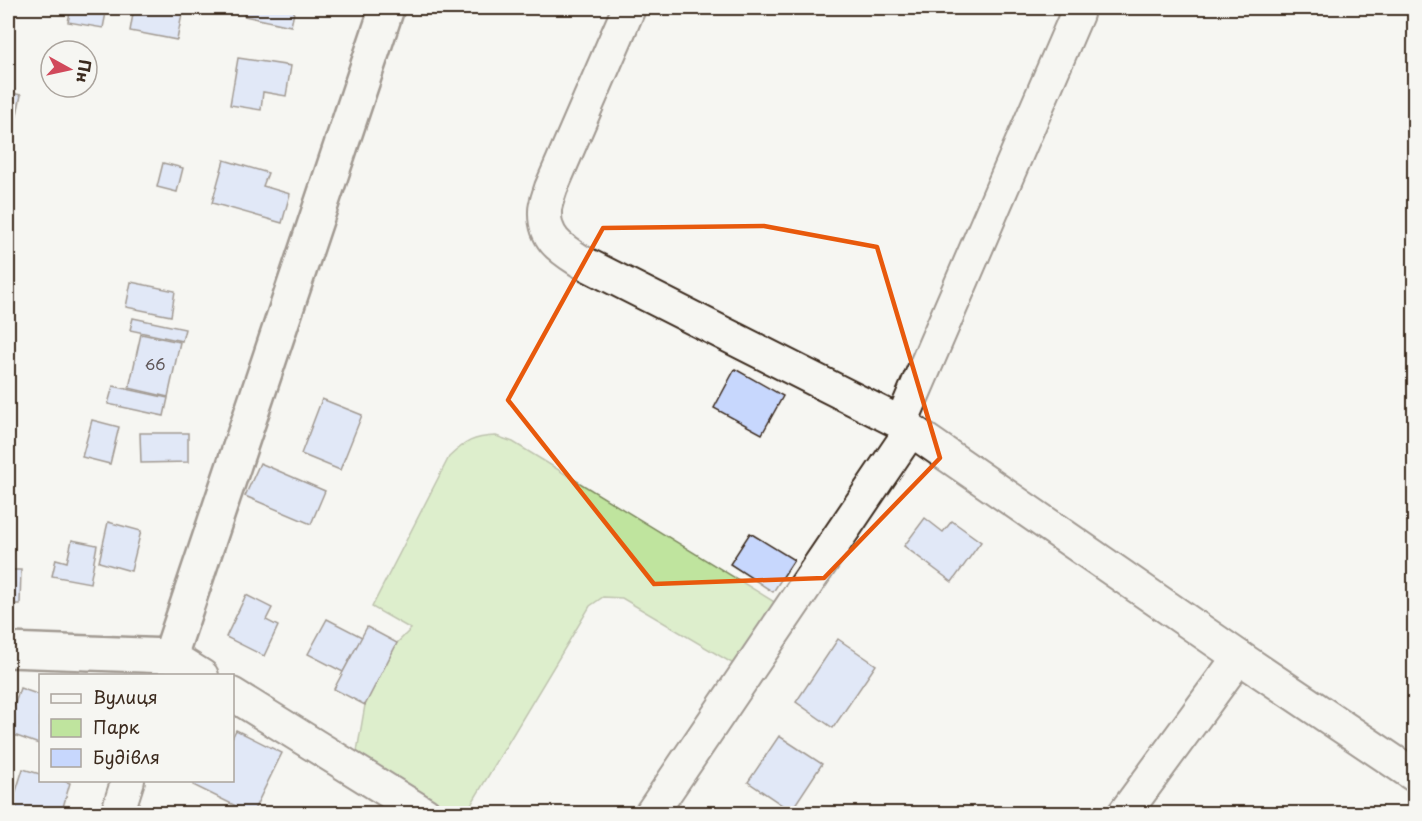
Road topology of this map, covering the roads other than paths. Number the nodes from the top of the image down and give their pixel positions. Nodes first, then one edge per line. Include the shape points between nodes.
1 (387, 8) edge
2 (629, 8) edge
3 (1077, 8) edge
4 (906, 427) junction
5 (8, 650) edge
6 (1239, 657) junction
7 (167, 666) edge
8 (198, 674) edge
9 (234, 695) edge
10 (1414, 775) edge
11 (127, 782) edge
12 (117, 813) edge
13 (425, 813) edge
14 (651, 813) edge
15 (1124, 813) edge

1 - 7 street
2 - 4 street via 551,188 545,211 548,232 560,248 580,261
3 - 4 street
4 - 6 street
4 - 14 street
5 - 7 street
6 - 10 street
6 - 15 street
7 - 8 street
9 - 13 street
11 - 12 street

